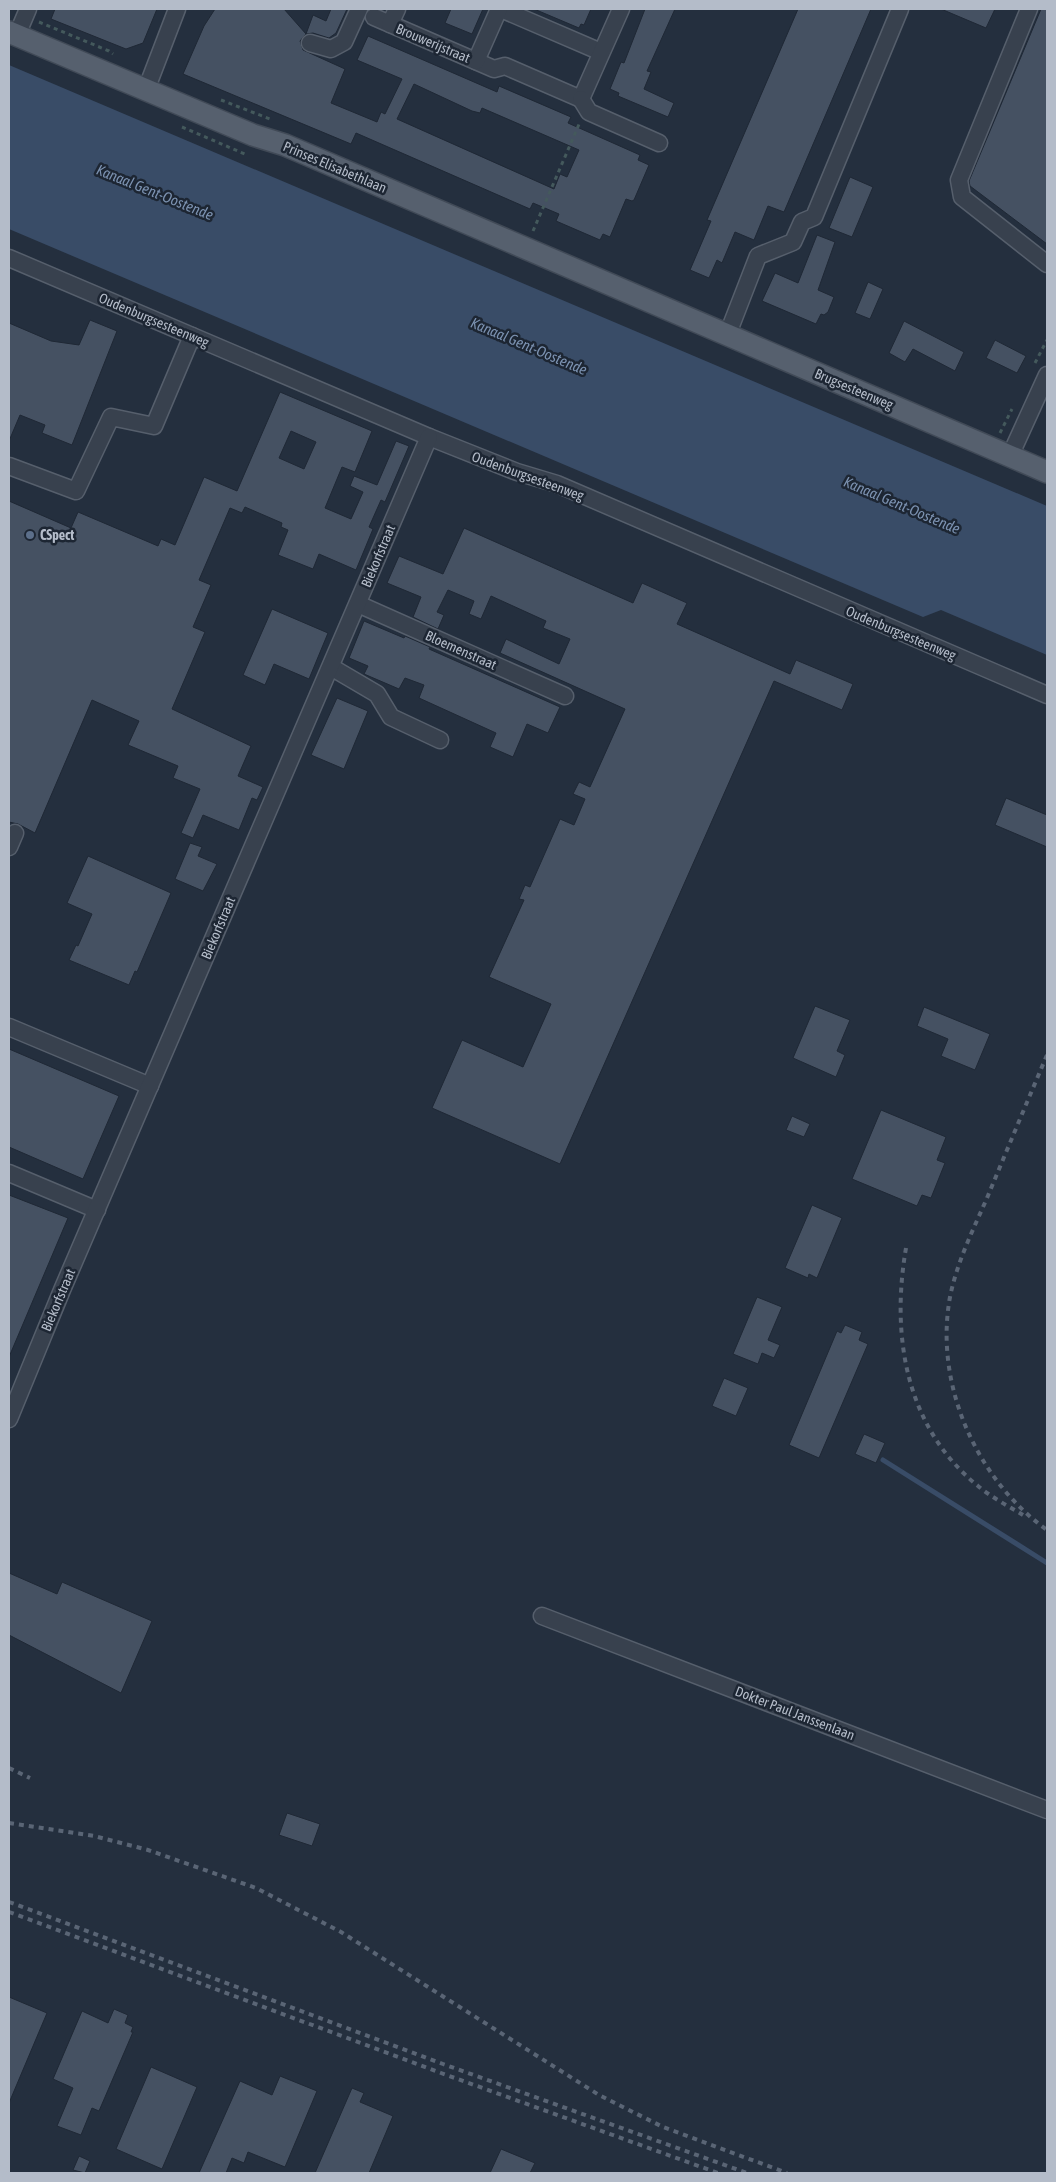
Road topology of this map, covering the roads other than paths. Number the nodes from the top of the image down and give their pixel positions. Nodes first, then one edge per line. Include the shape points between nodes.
1 (28, 9) edge
2 (177, 9) edge
3 (359, 9) edge
4 (397, 9) edge
5 (500, 9) edge
6 (621, 9) edge
7 (900, 9) edge
8 (1029, 9) edge
9 (374, 18) dead end
10 (390, 24) junction
11 (13, 33) edge
12 (310, 43) dead end
13 (602, 52) junction
14 (476, 61) junction
15 (146, 90) junction
16 (584, 103) junction
17 (659, 142) dead end
18 (9, 258) edge
19 (1047, 264) edge
20 (660, 307) joint
21 (192, 336) junction
22 (727, 336) junction
23 (1047, 375) edge
24 (429, 437) junction
25 (1010, 456) junction
26 (9, 466) edge
27 (1047, 472) edge
28 (358, 604) junction
29 (331, 668) junction
30 (1047, 695) edge
31 (565, 696) dead end
32 (440, 740) dead end
33 (9, 1027) edge
34 (150, 1086) junction
35 (9, 1173) edge
36 (96, 1210) junction
37 (9, 1419) edge
38 (542, 1616) dead end
39 (1047, 1810) edge

1 - 11 street
2 - 15 street
3 - 12 street via 344,42 331,49
4 - 10 street, Brouwerijstraat
5 - 13 street, Brouwerijstraat
5 - 14 street, Brouwerijstraat
6 - 13 street
7 - 22 street via 814,216 802,222 793,242 758,256
8 - 19 street via 958,180 962,197
9 - 10 street, Brouwerijstraat
10 - 14 street, Brouwerijstraat
11 - 15 main road, Prinses Elisabethlaan
13 - 16 street
14 - 16 street, Brouwerijstraat via 494,69 505,66
15 - 20 main road, Prinses Elisabethlaan via 285,145
16 - 17 street, Brouwerijstraat via 589,112
18 - 21 street, Oudenburgsesteenweg
20 - 22 main road, Brugsesteenweg
21 - 24 street, Oudenburgsesteenweg
21 - 26 street via 154,426 111,417 76,491
22 - 25 main road, Brugsesteenweg
23 - 25 street
24 - 28 street, Biekorfstraat
24 - 30 street, Oudenburgsesteenweg via 517,472 557,484
25 - 27 main road, Brugsesteenweg
28 - 29 street, Biekorfstraat
28 - 31 street, Bloemenstraat
29 - 32 street via 377,694 391,717
29 - 34 street, Biekorfstraat
33 - 34 street
34 - 36 street, Biekorfstraat
35 - 36 street
36 - 37 street, Biekorfstraat
38 - 39 street, Dokter Paul Janssenlaan

